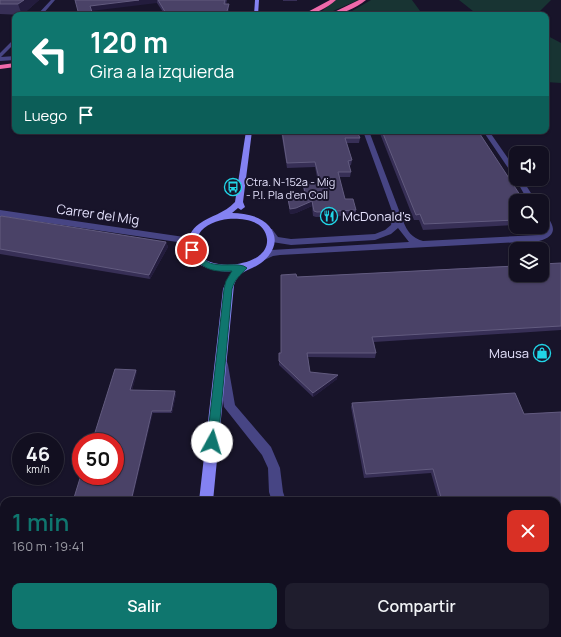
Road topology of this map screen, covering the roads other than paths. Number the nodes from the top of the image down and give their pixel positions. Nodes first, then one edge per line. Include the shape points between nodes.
1 (53, 0) edge
2 (257, 0) edge
3 (333, 0) edge
4 (363, 0) edge
5 (356, 4) junction
6 (42, 12) edge
7 (256, 12) edge
8 (311, 12) edge
9 (338, 12) edge
10 (342, 12) edge
11 (12, 43) edge
12 (0, 57) edge
13 (12, 58) edge
14 (12, 63) edge
15 (2, 65) edge
16 (249, 134) edge
17 (367, 134) edge
18 (488, 134) edge
19 (509, 166) edge
20 (239, 202) junction
21 (0, 212) edge
22 (397, 214) junction
23 (221, 217) junction
24 (250, 218) junction
25 (269, 231) junction
26 (546, 234) edge
27 (375, 237) junction
28 (192, 241) junction
29 (428, 244) junction
30 (391, 246) junction
31 (262, 258) junction
32 (214, 267) junction
33 (242, 268) junction
34 (228, 289) junction
35 (222, 354) junction
36 (206, 497) edge
37 (278, 497) edge

1 - 6 street
2 - 7 main road
3 - 8 highway
4 - 5 highway
5 - 9 highway
5 - 10 highway
11 - 12 street
12 - 13 street
14 - 15 highway
16 - 20 main road
17 - 22 street
18 - 19 street
20 - 23 main road
20 - 24 main road via 242,210
21 - 28 street, Carrer del Mig
22 - 27 street via 398,220 394,229
22 - 29 street via 405,234 412,240
23 - 24 main road
23 - 28 main road via 208,221 198,228
24 - 25 main road
25 - 27 street via 275,240 281,242
25 - 31 main road via 271,244
26 - 29 street via 539,238
27 - 30 street via 393,240
28 - 32 main road via 194,255 203,263
29 - 30 street
30 - 31 street via 280,252
31 - 33 main road
32 - 33 main road
32 - 34 main road
33 - 34 main road via 234,274
34 - 35 main road
35 - 36 main road
35 - 37 street via 230,407 267,451 274,468

